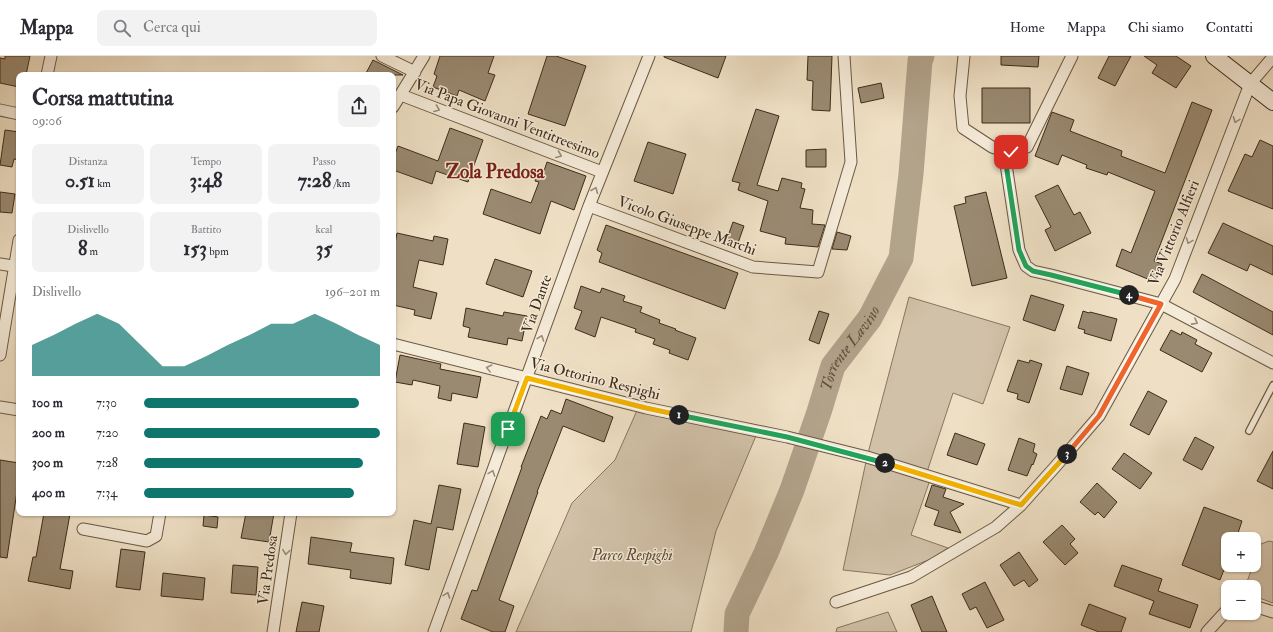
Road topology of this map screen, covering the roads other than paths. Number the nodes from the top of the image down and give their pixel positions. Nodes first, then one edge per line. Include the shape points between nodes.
1 (51, 56) edge
2 (382, 56) edge
3 (424, 56) edge
4 (648, 56) edge
5 (844, 56) edge
6 (964, 56) edge
7 (1072, 56) edge
8 (1214, 56) edge
9 (1273, 57) edge
10 (48, 72) edge
11 (415, 72) junction
12 (1250, 84) junction
13 (401, 95) junction
14 (396, 102) edge
15 (1273, 102) edge
16 (0, 110) edge
17 (16, 113) edge
18 (1004, 151) junction
19 (602, 172) junction
20 (589, 206) junction
21 (0, 264) edge
22 (16, 267) edge
23 (16, 272) edge
24 (1161, 304) junction
25 (396, 345) edge
26 (0, 355) edge
27 (1273, 363) edge
28 (527, 378) junction
29 (1273, 386) edge
30 (0, 407) edge
31 (16, 410) edge
32 (1250, 431) dead end
33 (1021, 505) junction
34 (159, 516) edge
35 (291, 516) edge
36 (83, 528) dead end
37 (836, 602) dead end
38 (1261, 608) edge
39 (1273, 612) edge
40 (1221, 617) edge
41 (274, 632) edge
42 (434, 632) edge
43 (1207, 632) edge

1 - 10 street
2 - 11 street
3 - 11 street
4 - 19 street, Via Dante
5 - 20 street, Vicolo Giuseppe Marchi via 851,162 818,272 752,267
6 - 18 street via 960,96 963,128 992,147
7 - 18 street via 1027,147 1011,152
8 - 12 main road
9 - 12 street, Via Vittorio Alfieri
11 - 13 street
12 - 15 main road
12 -> 24 street, Via Vittorio Alfieri via 1175,279
13 - 14 street
13 -> 19 street, Via Papa Giovanni Ventitreesimo
16 - 17 street
18 - 24 street via 1019,250 1026,266 1033,271
20 -> 19 street, Via Dante
28 -> 20 street, Via Dante
21 - 22 street
23 - 26 street
24 -> 27 street
24 - 33 street, Via Vittorio Alfieri via 1099,416
28 -> 25 street, Via Ottorino Respighi
28 - 33 street, Via Ottorino Respighi via 646,408 787,437 867,457
42 -> 28 street, Via Dante
29 - 32 lane
30 - 31 street
33 - 37 street, Via Vittorio Alfieri via 996,527 911,577
34 - 36 street via 156,536 147,541
35 -> 41 street, Via Predosa
38 - 39 street
40 - 43 street

